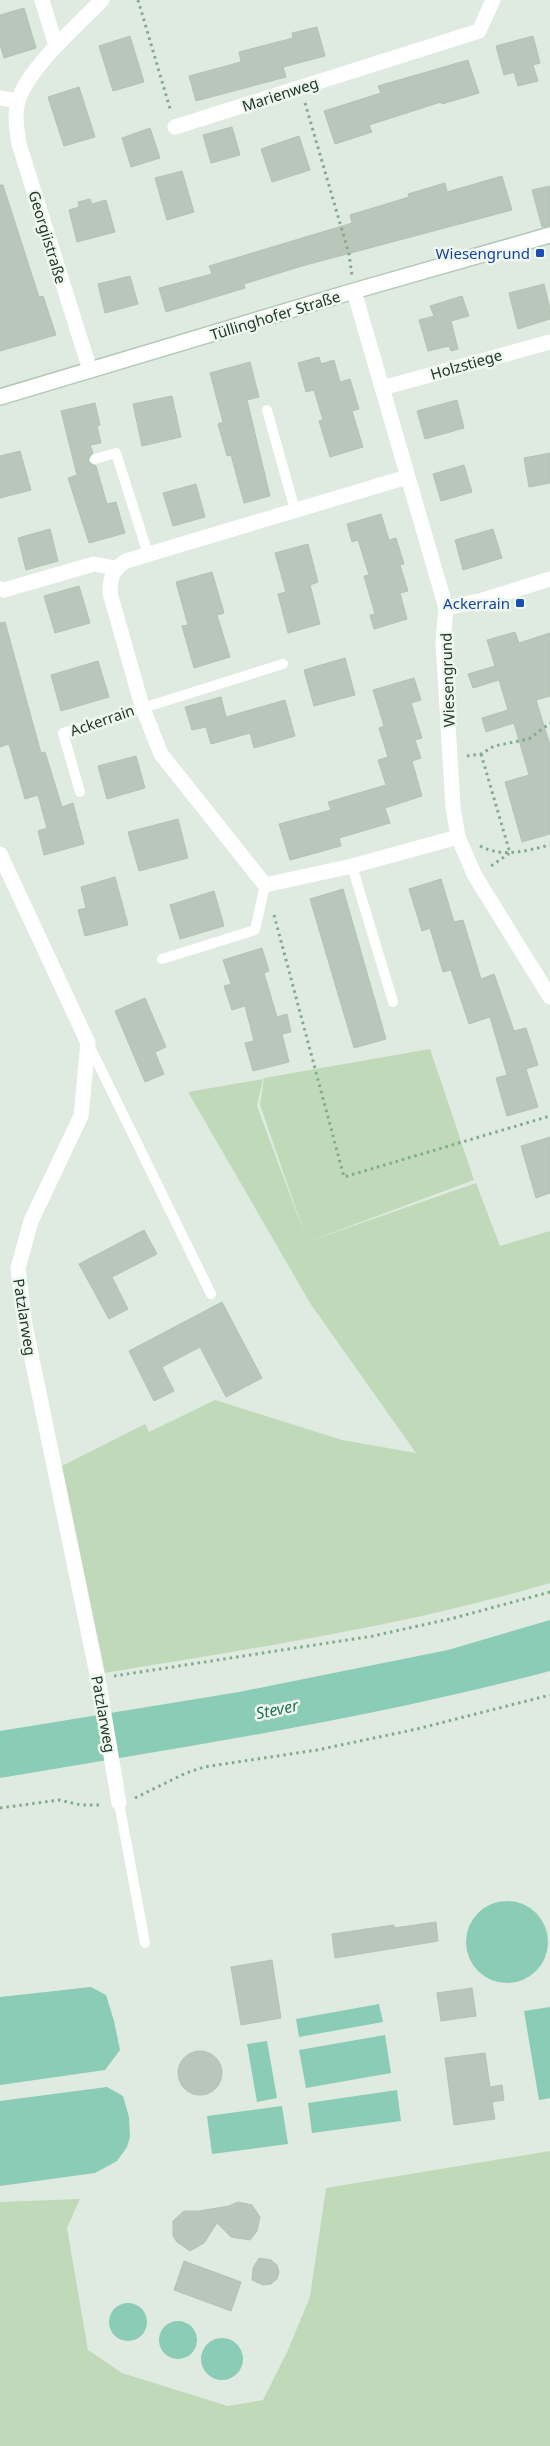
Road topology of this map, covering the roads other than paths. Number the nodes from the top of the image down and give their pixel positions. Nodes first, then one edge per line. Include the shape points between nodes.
1 (42, 0) edge
2 (102, 0) edge
3 (493, 0) edge
4 (56, 46) junction
5 (0, 98) edge
6 (18, 101) junction
7 (175, 127) road end
8 (550, 235) edge
9 (354, 291) junction
10 (550, 342) edge
11 (90, 370) junction
12 (382, 388) junction
13 (0, 397) edge
14 (267, 410) dead end
15 (95, 458) dead end
16 (407, 477) junction
17 (296, 510) junction
18 (148, 554) junction
19 (115, 568) junction
20 (550, 579) edge
21 (0, 589) edge
22 (446, 608) junction
23 (282, 664) dead end
24 (142, 706) junction
25 (80, 792) dead end
26 (460, 843) junction
27 (0, 854) edge
28 (352, 866) junction
29 (265, 885) junction
30 (162, 959) dead end
31 (550, 997) edge
32 (393, 1002) dead end
33 (88, 1043) junction
34 (211, 1294) dead end
35 (119, 1796) joint
36 (145, 1943) dead end

1 - 4 street
2 - 4 street, Georgiistraße
3 - 7 street, Marienweg via 479,30
4 - 6 street, Georgiistraße via 32,76
5 - 6 street
6 - 11 street, Georgiistraße via 19,144
8 - 9 street, Tüllinghofer Straße
9 - 11 street, Tüllinghofer Straße
9 - 12 street, Wiesengrund
10 - 12 street, Holzstiege
11 - 13 street, Tüllinghofer Straße
12 - 16 street, Wiesengrund
14 - 17 lane
15 - 18 lane via 116,453
16 - 17 street
16 - 22 street, Wiesengrund
17 - 18 street
18 - 19 street
19 - 21 street via 94,564
19 - 24 street, Ackerrain via 110,580 110,594
20 - 22 street
22 - 26 street, Wiesengrund via 443,642 453,807
23 - 24 lane, Ackerrain
24 - 25 lane, Ackerrain via 62,733
24 - 29 street, Ackerrain via 161,754
26 - 28 street
26 - 31 street, Wiesengrund via 474,876
27 - 33 street
28 - 29 street
28 - 32 lane
29 - 30 lane via 255,930
33 - 34 lane
33 - 35 street, Patzlarweg via 81,1116 31,1221 18,1268 24,1325 98,1679
35 - 36 lane

